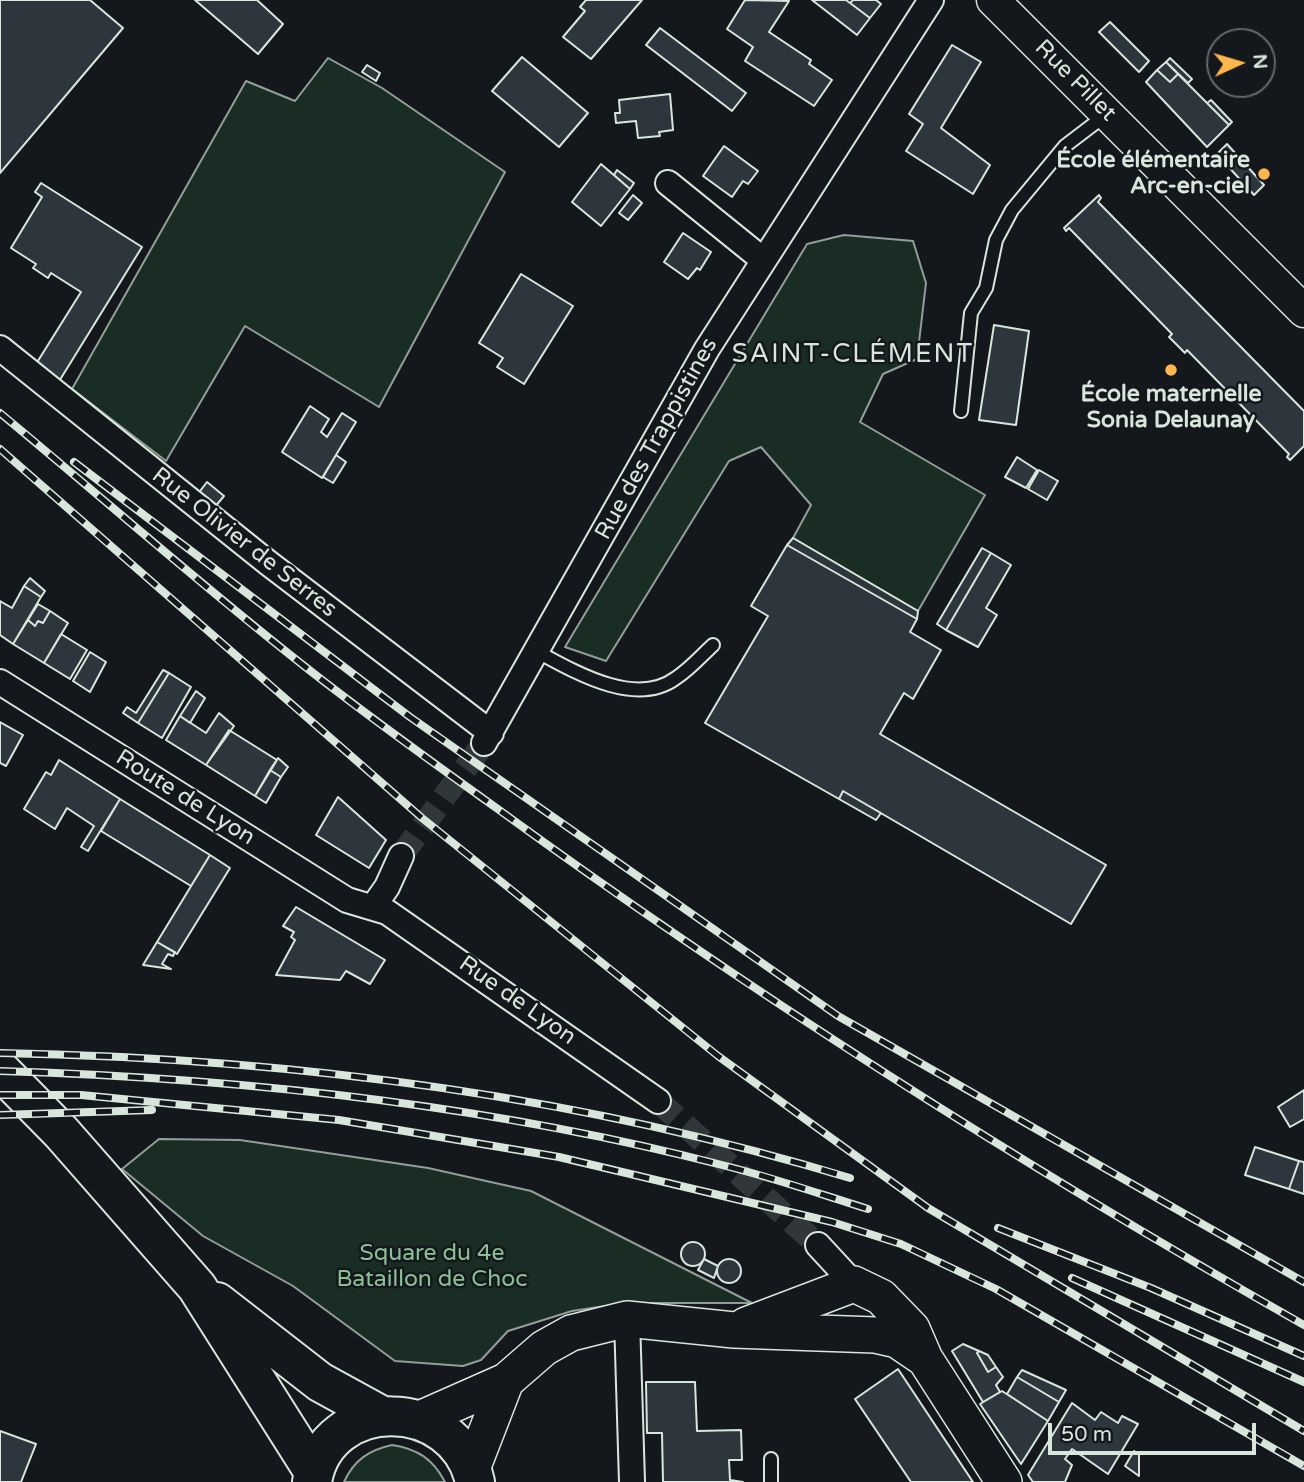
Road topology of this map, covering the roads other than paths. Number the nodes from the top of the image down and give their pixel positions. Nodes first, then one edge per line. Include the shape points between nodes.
1 (932, 0) edge
2 (993, 0) edge
3 (1108, 114) junction
4 (668, 183) dead end
5 (762, 259) junction
6 (1304, 311) edge
7 (8, 355) edge
8 (961, 411) dead end
9 (713, 645) dead end
10 (538, 652) junction
11 (0, 681) edge
12 (488, 738) joint
13 (401, 856) tunnel mouth
14 (373, 907) junction
15 (0, 1070) edge
16 (658, 1101) tunnel mouth
17 (818, 1245) tunnel mouth
18 (854, 1284) junction
19 (197, 1287) junction
20 (627, 1319) junction
21 (734, 1330) junction
22 (828, 1334) junction
23 (925, 1359) junction
24 (506, 1381) junction
25 (382, 1416) junction
26 (420, 1419) junction
27 (771, 1459) dead end
28 (473, 1475) edge
29 (313, 1477) edge
30 (632, 1482) edge
31 (771, 1482) edge
32 (1004, 1482) edge

1 - 5 street, Rue des Trappistines
2 - 3 street, Rue Pillet
3 - 6 street, Rue Pillet
3 - 8 lane via 1065,146 1012,209 996,240 986,288 971,313
4 - 5 street
5 - 10 street, Rue des Trappistines
7 - 12 street, Rue Olivier de Serres
9 - 10 lane via 674,680 646,689 599,684
10 - 12 street, Rue des Trappistines
11 - 14 street, Route de Lyon via 347,900
13 - 14 street
14 - 16 street, Rue de Lyon via 484,977
15 - 19 main road via 71,1142
17 - 18 street
18 - 21 main road
18 - 22 main road via 855,1303
18 - 23 main road via 881,1297 912,1329
19 - 25 main road via 320,1382
19 - 29 main road
20 - 21 main road
20 - 24 main road via 571,1333 544,1348
20 - 30 street
21 - 22 main road
22 - 23 main road via 897,1340
23 - 32 main road
24 - 26 main road
24 - 28 main road
25 - 26 main road
25 - 29 main road via 340,1434 324,1451
26 - 28 main road via 451,1439
27 - 31 lane

